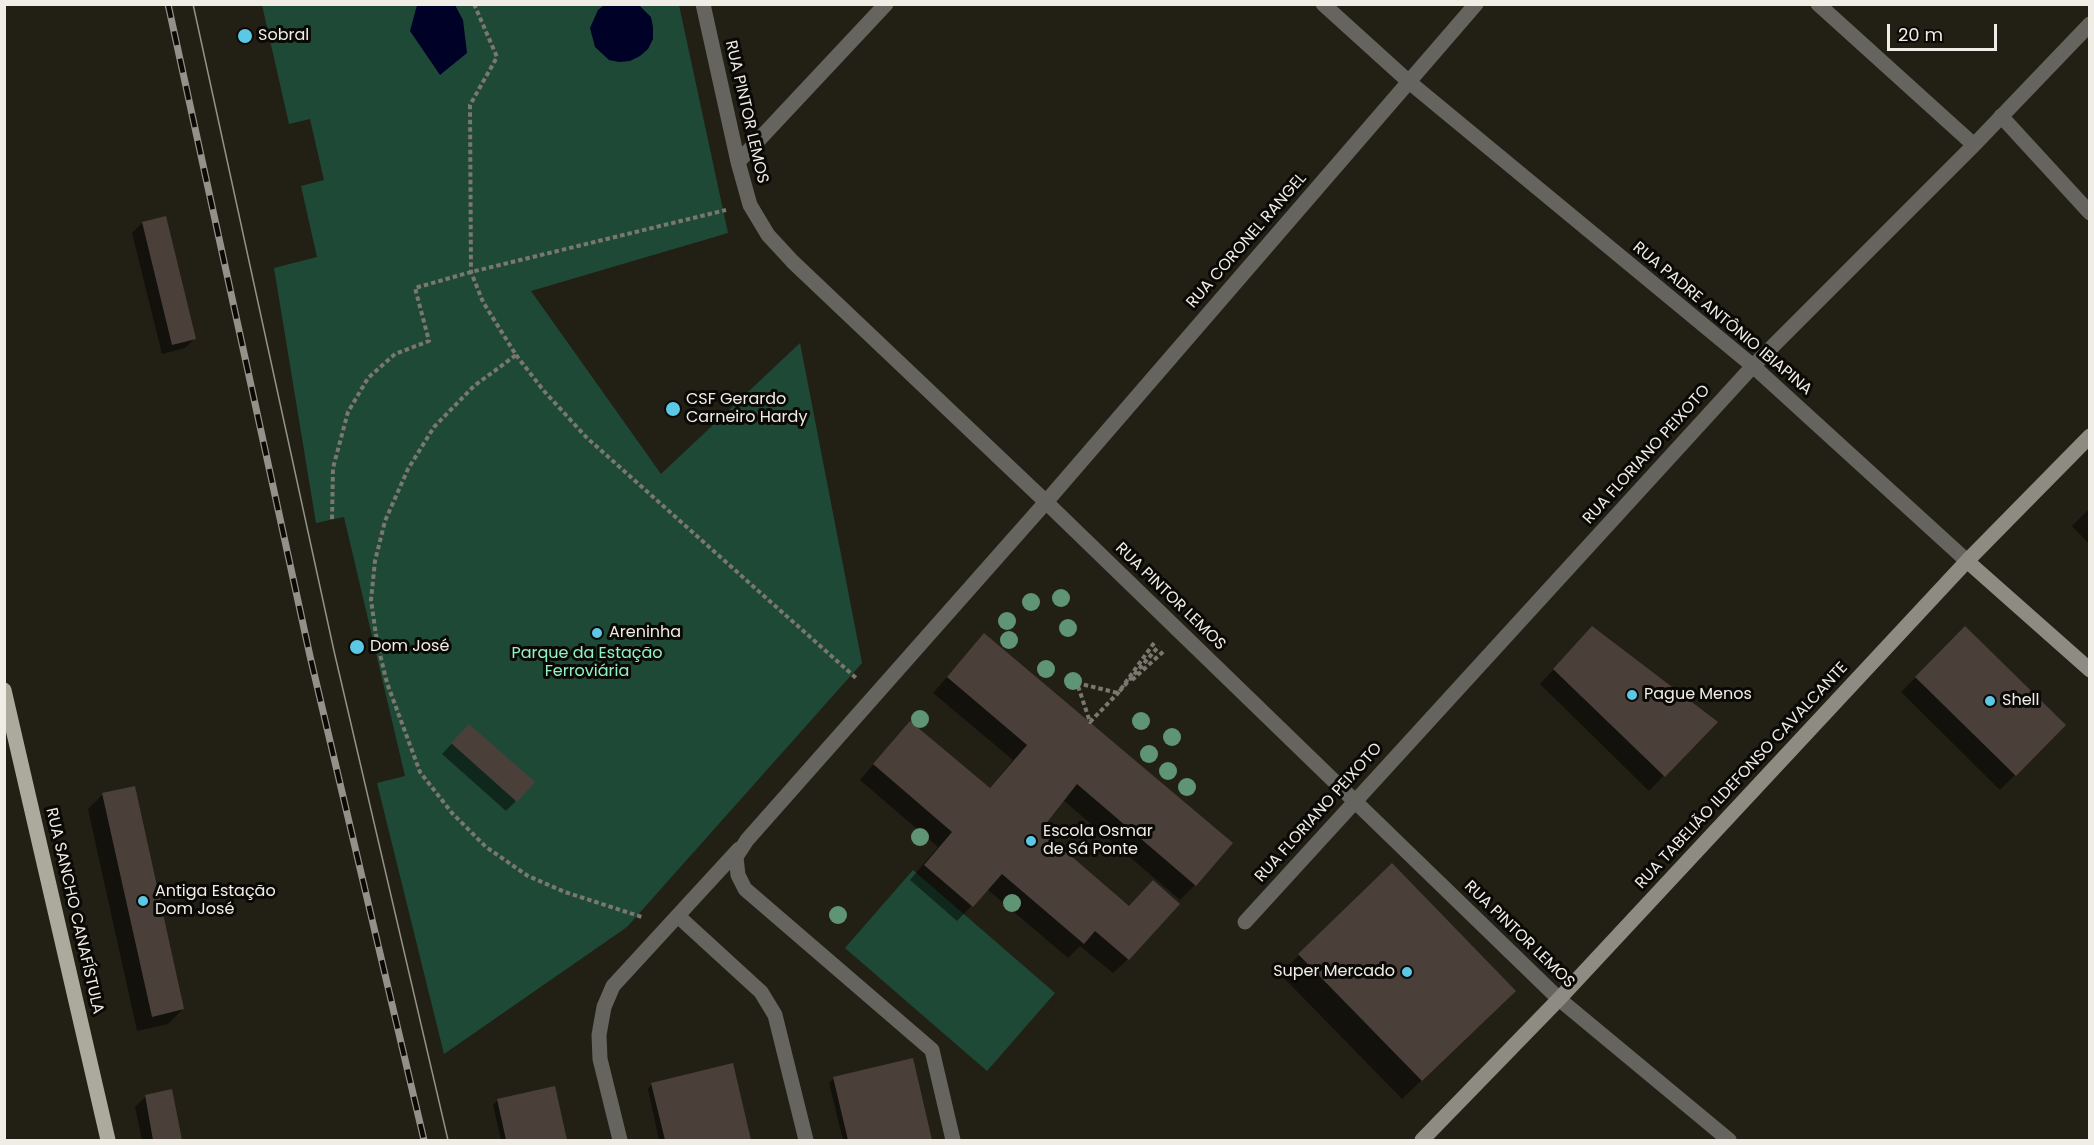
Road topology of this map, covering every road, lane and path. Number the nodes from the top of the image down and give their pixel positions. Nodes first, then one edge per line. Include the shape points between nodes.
1 (474, 4) edge
2 (703, 4) edge
3 (886, 4) edge
4 (1323, 4) edge
5 (1476, 4) edge
6 (1818, 4) edge
7 (2090, 24) edge
8 (1408, 81) junction
9 (2001, 116) junction
10 (1974, 145) junction
11 (738, 162) junction
12 (750, 205) junction
13 (2090, 213) edge
14 (471, 272) junction
15 (516, 355) junction
16 (1753, 366) junction
17 (2090, 436) edge
18 (1046, 502) junction
19 (332, 519) dead end
20 (1967, 561) junction
21 (1176, 628) junction
22 (2090, 670) edge
23 (4, 690) edge
24 (1118, 693) junction
25 (875, 695) junction
26 (1354, 801) junction
27 (747, 840) junction
28 (673, 921) junction
29 (1245, 922) dead end
30 (1559, 999) junction
31 (108, 1140) edge
32 (620, 1140) edge
33 (807, 1140) edge
34 (954, 1140) edge
35 (1422, 1140) edge
36 (1729, 1140) edge

1 - 14 path via 497,57 470,105
2 - 11 street, RUA PINTOR LEMOS
3 - 11 street
4 - 8 street, RUA PADRE ANTÔNIO IBIAPINA
5 - 8 street, RUA CORONEL RANGEL
6 - 10 street
7 - 9 street, RUA FLORIANO PEIXOTO
8 - 16 street, RUA PADRE ANTÔNIO IBIAPINA
8 - 18 street, RUA CORONEL RANGEL
9 - 10 street, RUA FLORIANO PEIXOTO
9 - 13 street
10 - 16 street, RUA FLORIANO PEIXOTO
11 - 12 street, RUA PINTOR LEMOS
12 - 14 path
12 - 18 street, RUA PINTOR LEMOS via 768,235 793,262
14 - 15 path via 483,302
14 - 19 path via 415,288 429,341 395,354 368,378 348,412 333,468
15 - 25 path via 587,438
15 - 28 path via 474,386 434,427 408,469 385,521 371,600 387,683 420,772 452,813 486,847 528,876 565,892
16 - 20 street, RUA PADRE ANTÔNIO IBIAPINA
16 - 26 street, RUA FLORIANO PEIXOTO
17 - 20 main road, RUA TABELIÃO ILDEFONSO CAVALCANTE
18 - 21 street, RUA PINTOR LEMOS
18 - 25 street, RUA CORONEL RANGEL
20 - 22 main road, RUA PADRE ANTÔNIO IBIAPINA
20 - 30 main road, RUA TABELIÃO ILDEFONSO CAVALCANTE
21 - 24 path
21 - 24 path
21 - 24 path
21 - 26 street, RUA PINTOR LEMOS
23 - 31 main road, RUA SANCHO CANAFÍSTULA
24 - 24 path via 1098,688 1077,683 1090,722
25 - 27 street, RUA CORONEL RANGEL
26 - 29 street, RUA FLORIANO PEIXOTO
26 - 30 street, RUA PINTOR LEMOS
27 - 28 street, RUA CORONEL RANGEL
27 - 34 street via 736,857 745,889 933,1050
28 - 32 street, RUA CORONEL RANGEL via 613,986 604,1007 600,1059
28 - 33 street via 761,992 776,1015
30 - 35 main road, RUA TABELIÃO ILDEFONSO CAVALCANTE
30 - 36 street, RUA PINTOR LEMOS

